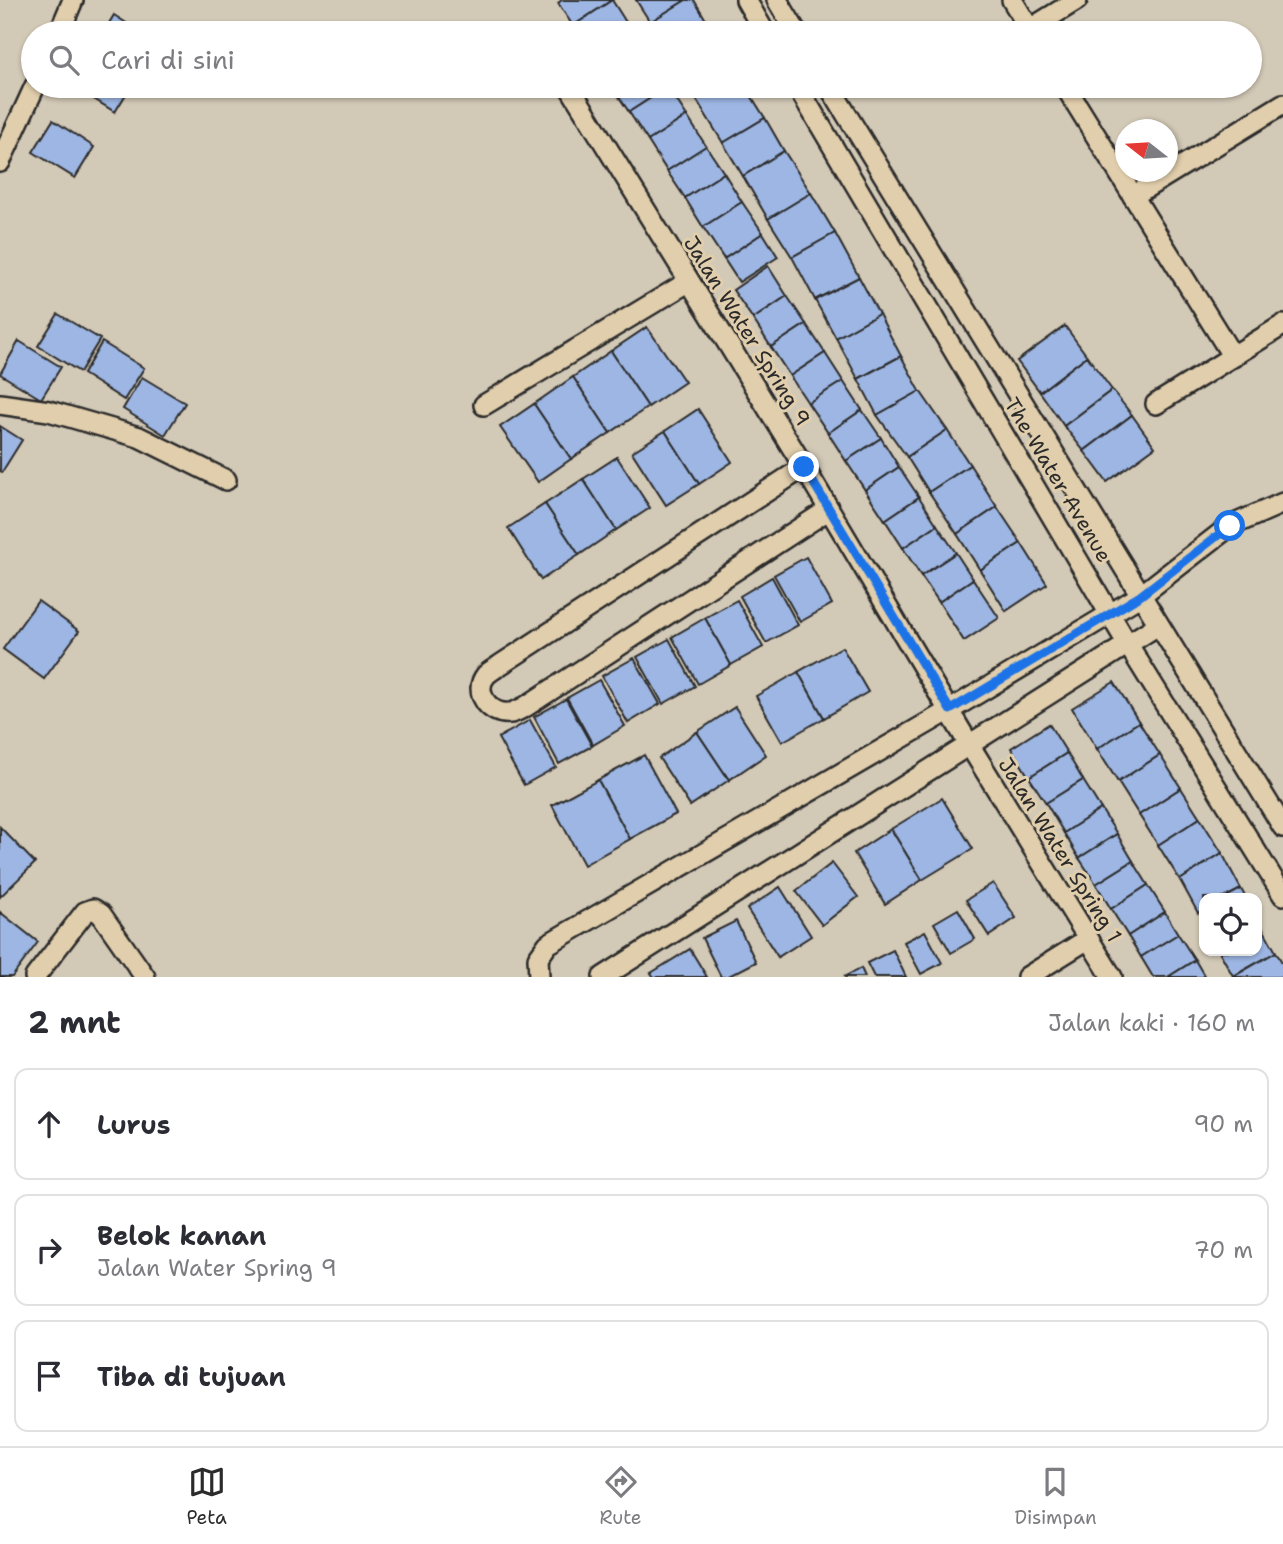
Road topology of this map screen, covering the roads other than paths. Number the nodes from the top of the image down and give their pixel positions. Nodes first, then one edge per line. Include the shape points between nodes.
1 (73, 0) edge
2 (746, 0) edge
3 (777, 0) edge
4 (1012, 0) edge
5 (1077, 0) edge
6 (64, 21) edge
7 (758, 21) edge
8 (790, 21) edge
9 (1025, 21) edge
10 (1046, 21) edge
11 (29, 98) edge
12 (577, 98) edge
13 (804, 98) edge
14 (836, 98) edge
15 (1072, 98) edge
16 (1283, 104) edge
17 (0, 162) edge
18 (1133, 196) junction
19 (688, 282) junction
20 (1283, 325) edge
21 (1233, 357) junction
22 (0, 404) edge
23 (1156, 404) dead end
24 (484, 405) dead end
25 (804, 467) junction
26 (226, 480) dead end
27 (1283, 503) edge
28 (828, 510) junction
29 (1140, 596) junction
30 (1111, 613) junction
31 (1158, 625) junction
32 (1127, 643) junction
33 (950, 710) junction
34 (970, 746) junction
35 (1283, 827) edge
36 (1283, 895) edge
37 (1088, 939) junction
38 (35, 977) edge
39 (145, 977) edge
40 (539, 977) edge
41 (603, 977) edge
42 (1027, 977) edge
43 (1112, 977) edge

1 - 6 street
2 - 7 street
3 - 8 street
4 - 9 street
5 - 10 street
11 - 17 street
12 - 19 street, Jalan Water Spring 9
13 - 30 street, The Water Avenue
14 - 29 street, The Water Avenue
15 - 18 street
16 - 18 street
18 - 21 street
19 - 24 street
19 - 25 street, Jalan Water Spring 9
20 - 21 street
21 - 23 street
22 - 26 street via 49,411 139,437
25 - 28 street, Jalan Water Spring 9
25 - 28 street via 500,665 485,676 484,700 500,713 526,707
27 - 29 street via 1230,526
28 - 33 street, Jalan Water Spring 9
29 - 30 street
29 - 31 street, The Water Avenue
30 - 32 street, The Water Avenue
30 - 33 street
31 - 32 street
31 - 35 street, The Water Avenue
32 - 34 street
32 - 36 street, The Water Avenue
33 - 34 street, Jalan Water Spring 9
33 - 40 street via 548,944 538,958
34 - 37 street, Jalan Water Spring 1
34 - 41 street
37 - 42 street
37 - 43 street, Jalan Water Spring 1
38 - 39 street via 85,912 93,909

